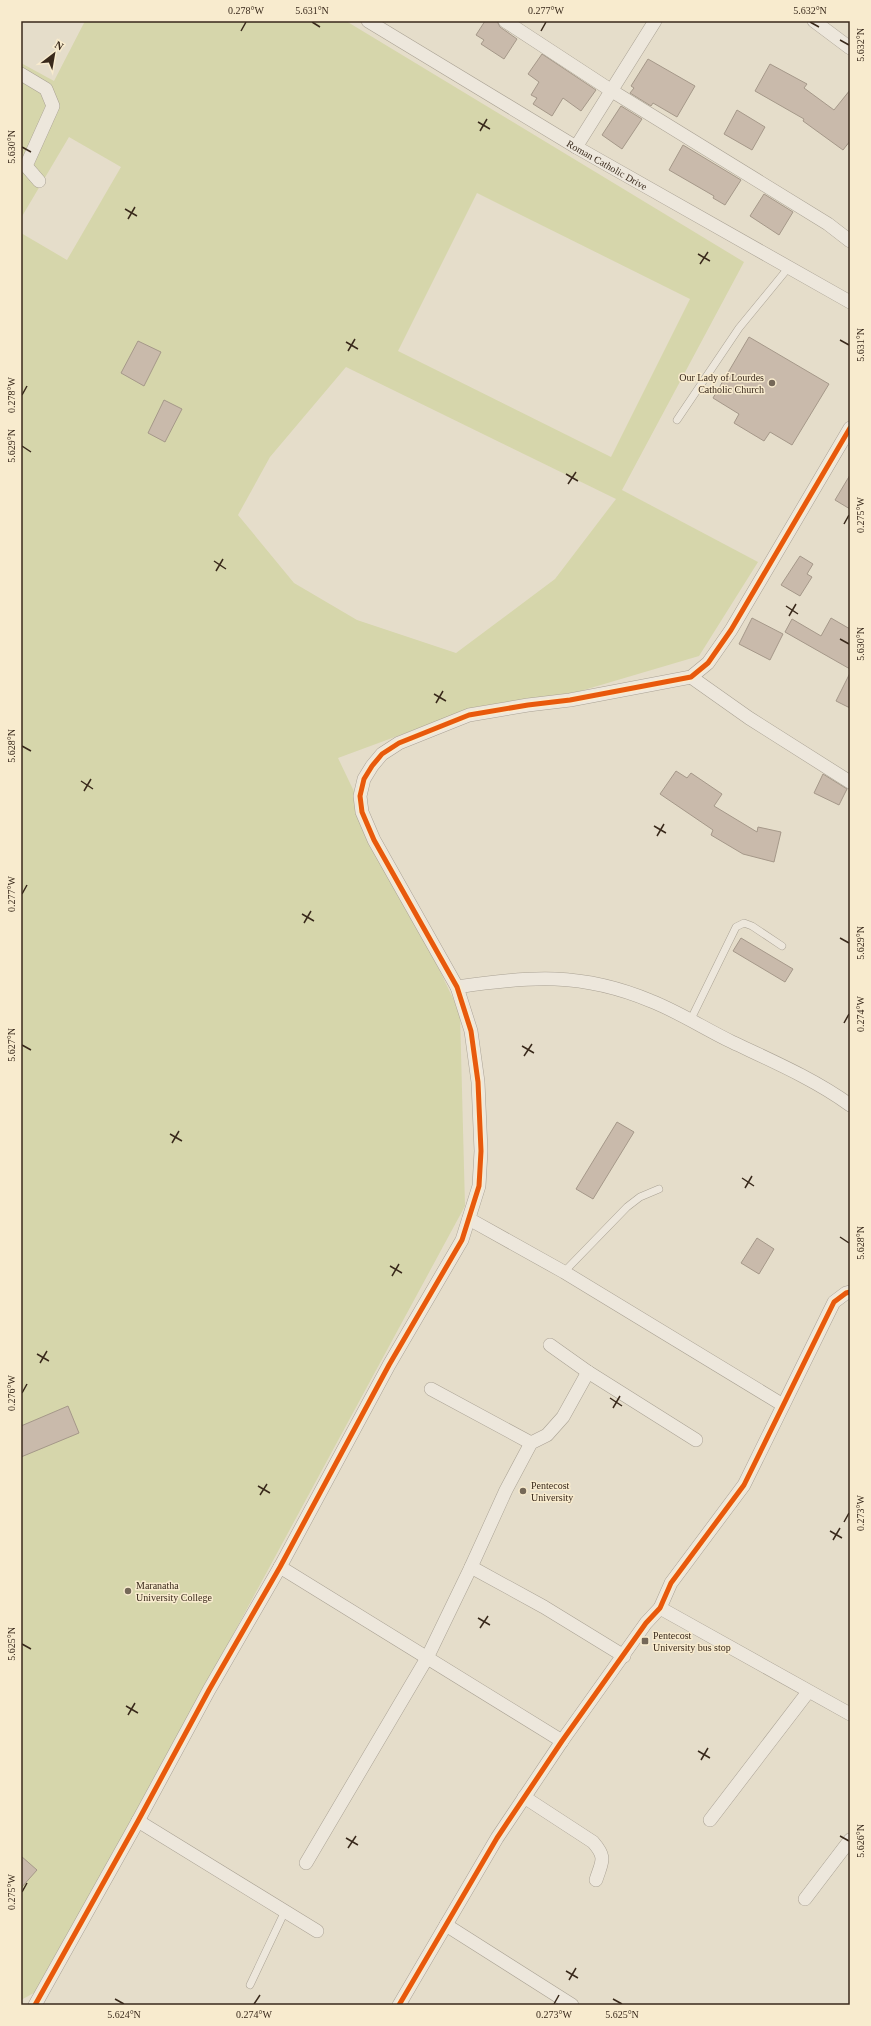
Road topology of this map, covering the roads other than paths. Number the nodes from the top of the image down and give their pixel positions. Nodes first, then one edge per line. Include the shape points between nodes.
1 (368, 21) edge
2 (505, 21) edge
3 (655, 21) edge
4 (814, 21) edge
5 (850, 48) edge
6 (21, 74) edge
7 (612, 90) junction
8 (576, 147) junction
9 (39, 181) dead end
10 (850, 241) edge
11 (789, 267) junction
12 (850, 302) edge
13 (677, 420) dead end
14 (850, 428) edge
15 (691, 677) junction
16 (850, 782) edge
17 (782, 946) dead end
18 (457, 987) junction
19 (691, 1019) junction
20 (850, 1105) edge
21 (659, 1189) dead end
22 (469, 1219) junction
23 (564, 1272) junction
24 (850, 1292) edge
25 (550, 1345) dead end
26 (588, 1372) junction
27 (431, 1389) dead end
28 (783, 1405) junction
29 (696, 1440) dead end
30 (531, 1443) junction
31 (471, 1567) junction
32 (280, 1568) junction
33 (660, 1608) junction
34 (624, 1656) junction
35 (427, 1658) junction
36 (808, 1692) junction
37 (850, 1714) edge
38 (562, 1741) junction
39 (524, 1797) junction
40 (710, 1820) dead end
41 (138, 1821) junction
42 (850, 1840) edge
43 (306, 1863) dead end
44 (596, 1880) dead end
45 (805, 1899) dead end
46 (285, 1911) junction
47 (446, 1924) junction
48 (317, 1931) dead end
49 (250, 1985) dead end
50 (34, 2005) edge
51 (399, 2005) edge
52 (572, 2005) edge

1 - 8 street, Roman Catholic Drive
2 - 7 street
3 - 7 street
4 - 5 street
6 - 9 street via 46,89 53,106 26,166
7 - 8 street
7 - 10 street via 828,224
8 - 11 street, Roman Catholic Drive
11 - 12 street, Roman Catholic Drive
11 - 13 lane via 739,328
14 - 15 street via 731,630 708,663
15 - 16 street via 749,718
15 - 18 street via 570,700 470,715 399,743 382,754 372,766 364,779 360,796 362,812 374,840
17 - 19 lane via 752,926 744,923 736,927
18 - 19 street via 498,980 556,978 602,984 650,1000
18 - 22 street via 471,1031 479,1105 479,1186
19 - 20 street via 805,1077
21 - 23 lane via 640,1197 627,1207
22 - 23 street
22 - 32 street via 462,1240 389,1365
23 - 28 street
24 - 28 street via 834,1302
25 - 26 street
26 - 29 street
26 - 30 street via 563,1418 547,1435
27 - 30 street
28 - 33 street via 744,1485 671,1583
30 - 31 street via 506,1490
31 - 34 street
31 - 35 street
32 - 35 street
32 - 41 street via 209,1690
33 - 34 street via 646,1623
33 - 36 street
34 - 38 street
35 - 38 street
35 - 43 street
36 - 37 street
36 - 40 street
38 - 39 street
39 - 44 street via 593,1842 602,1852 603,1859
39 - 47 street
41 - 46 street
41 - 50 street
42 - 45 street
46 - 48 street
46 - 49 lane
47 - 51 street
47 - 52 street

